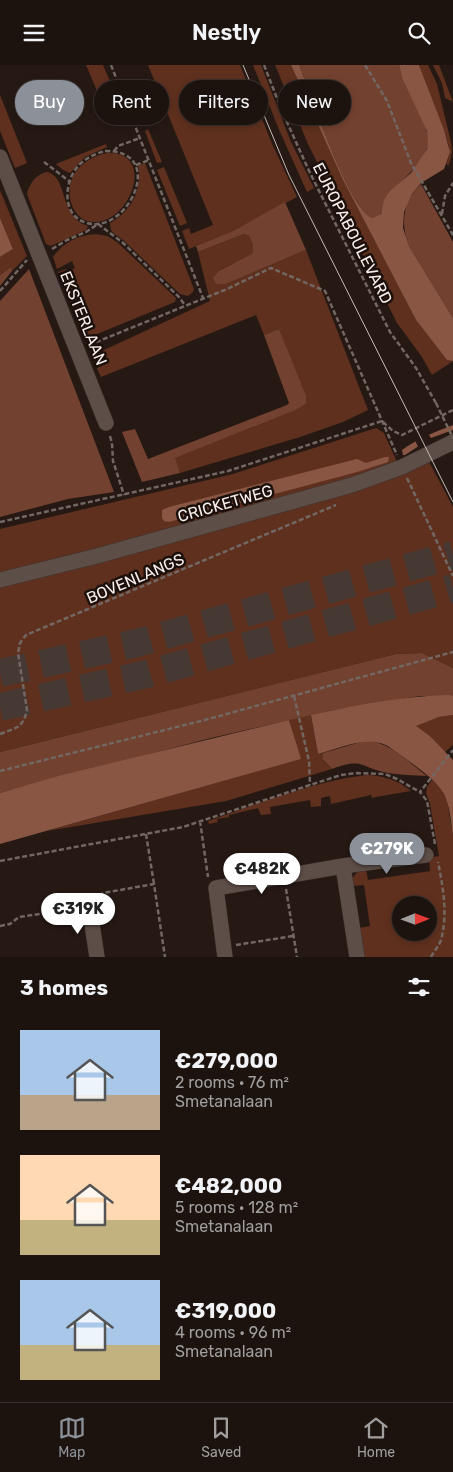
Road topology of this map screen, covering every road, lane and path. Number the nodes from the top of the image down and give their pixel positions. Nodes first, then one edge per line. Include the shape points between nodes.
1 (111, 65) edge
2 (264, 65) edge
3 (365, 65) edge
4 (140, 138) junction
5 (114, 151) junction
6 (0, 157) edge
7 (149, 160) junction
8 (44, 162) dead end
9 (136, 165) junction
10 (69, 181) junction
11 (453, 183) edge
12 (442, 213) junction
13 (98, 224) junction
14 (452, 230) edge
15 (453, 235) edge
16 (39, 255) junction
17 (0, 291) edge
18 (203, 298) junction
19 (185, 305) junction
20 (78, 350) junction
21 (453, 410) edge
22 (382, 421) junction
23 (106, 423) joint
24 (453, 438) edge
25 (453, 442) edge
26 (402, 467) junction
27 (352, 485) junction
28 (124, 495) junction
29 (0, 521) edge
30 (453, 576) edge
31 (0, 580) edge
32 (453, 652) edge
33 (294, 696) junction
34 (0, 734) edge
35 (451, 751) edge
36 (0, 771) edge
37 (310, 785) junction
38 (420, 792) junction
39 (200, 821) junction
40 (146, 834) junction
41 (431, 854) junction
42 (0, 861) edge
43 (343, 866) junction
44 (284, 876) junction
45 (154, 884) junction
46 (216, 888) junction
47 (88, 905) junction
48 (64, 908) joint
49 (0, 926) edge
50 (294, 936) junction
51 (225, 952) edge
52 (97, 957) edge
53 (165, 957) edge
54 (297, 957) edge
55 (357, 957) edge
56 (432, 957) edge

1 - 4 path
2 - 24 path, EUROPABOULEVARD, bridge via 310,173 390,332 416,368
3 - 12 path via 387,101 411,163
4 - 5 path via 118,146
4 - 7 path
5 - 9 path via 127,155
5 - 10 path via 86,159
6 - 16 street, EKSTERLAAN
7 - 9 path
7 - 18 path
8 - 10 path
9 - 13 path via 136,182 129,203 114,218
10 - 13 path via 69,207 86,223
11 - 12 path via 445,196
12 - 14 path
13 - 16 path
13 - 19 path via 129,249
14 - 15 path
16 - 17 path via 28,259
16 - 20 street, EKSTERLAAN
18 - 19 path
18 - 22 path via 271,268 325,291
19 - 20 path
20 - 23 street, EKSTERLAAN
21 - 22 path via 402,435
22 - 26 path
22 - 28 path via 228,471
23 - 28 path
25 - 26 street, CRICKETWEG
26 - 27 street, CRICKETWEG
26 - 30 path
27 - 31 street, CRICKETWEG
27 - 34 path, BOVENLANGS via 348,495 334,506 26,635 18,653 27,710 25,719 17,728
28 - 29 path
32 - 33 path
33 - 36 path
33 - 37 path via 309,761
35 - 38 path
37 - 38 path via 341,775 372,772 385,774
37 - 39 path
38 - 41 path via 427,801
39 - 40 path
39 - 46 path via 209,883
40 - 42 path
40 - 45 path
41 - 43 street
41 - 56 path via 444,908 440,941
43 - 44 street
43 - 55 street
44 - 46 street
44 - 50 path
45 - 47 path via 103,893
45 - 53 path
46 - 51 street
47 - 48 street
47 - 52 street
48 - 49 path via 19,917 10,925
50 - 51 path
50 - 54 path

